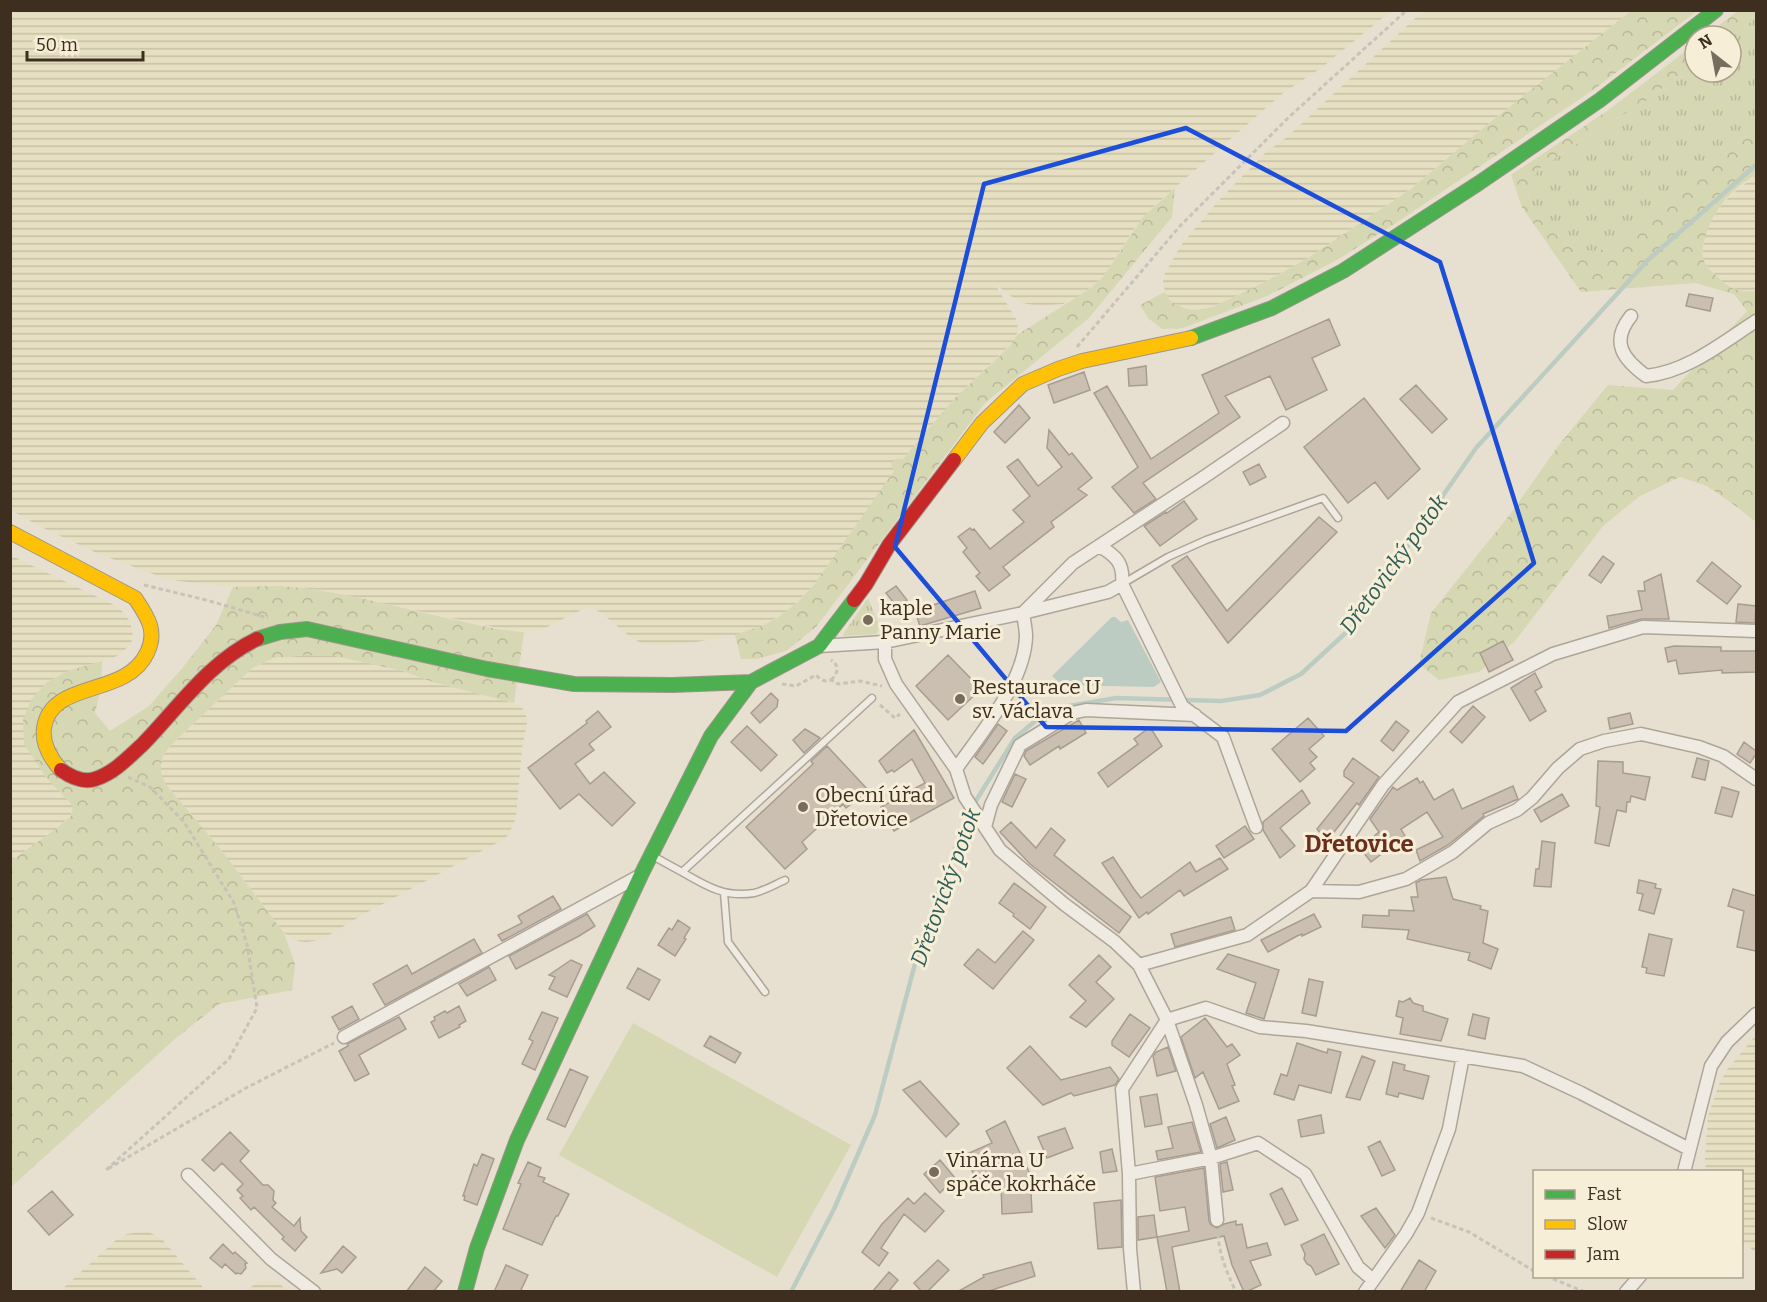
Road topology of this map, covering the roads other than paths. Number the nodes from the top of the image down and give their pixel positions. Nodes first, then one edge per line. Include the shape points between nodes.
1 (1716, 10) edge
2 (1632, 316) dead end
3 (1756, 321) edge
4 (1283, 423) dead end
5 (1338, 518) dead end
6 (10, 532) edge
7 (1100, 546) junction
8 (1122, 585) junction
9 (1023, 613) junction
10 (1756, 631) edge
11 (885, 642) junction
12 (822, 652) junction
13 (751, 682) junction
14 (872, 698) road end
15 (1195, 715) junction
16 (956, 769) junction
17 (1756, 778) edge
18 (985, 827) junction
19 (1256, 827) dead end
20 (651, 855) junction
21 (682, 873) junction
22 (641, 874) junction
23 (785, 880) dead end
24 (1311, 891) junction
25 (724, 893) junction
26 (1139, 965) junction
27 (765, 992) dead end
28 (1756, 1014) edge
29 (1167, 1020) junction
30 (344, 1037) road end
31 (1463, 1056) junction
32 (1689, 1149) junction
33 (1211, 1158) junction
34 (1684, 1170) edge
35 (1129, 1174) junction
36 (188, 1175) dead end
37 (1217, 1220) road end
38 (1639, 1278) edge
39 (1373, 1280) junction
40 (314, 1292) edge
41 (465, 1292) edge
42 (1134, 1292) edge
43 (1365, 1292) edge
44 (1626, 1292) edge

1 - 12 main road via 1600,100 1343,271 1272,308 1186,340 1082,361 1023,384 982,423 889,545
2 - 3 street via 1624,325 1621,346 1624,357 1646,376 1661,375 1688,364
4 - 7 street
5 - 8 lane via 1323,498 1206,540
6 - 13 main road via 135,598 153,630 143,662 127,676 78,691 58,702 46,719 43,738 49,756 60,770 76,780 95,780 112,771 214,670 240,649 286,630 307,629 574,684
7 - 8 street via 1114,554 1123,571
7 - 9 street via 1073,563
8 - 9 street
8 - 15 street via 1182,706
9 - 11 street
9 - 16 street via 1026,637 1018,675
10 - 24 street via 1643,627 1553,654 1458,702 1383,785
11 - 12 street
11 - 16 street via 885,659 896,684
12 - 13 main road
13 - 20 main road via 711,736
14 - 21 lane
15 - 18 street via 1086,710 1072,713 1020,745 991,805
15 - 19 street via 1223,737
16 - 18 street via 965,797
17 - 24 street via 1724,756 1699,747 1641,734 1604,741 1580,749 1517,810 1488,823 1453,852 1406,879 1359,892
18 - 26 street via 1000,850
20 - 21 lane
20 - 22 main road
21 - 25 lane
22 - 30 street
22 - 41 main road via 517,1140
23 - 25 lane via 755,893
24 - 26 street via 1247,934
25 - 27 lane via 728,942
26 - 29 street
28 - 32 street via 1727,1042 1711,1066
29 - 31 street via 1206,1008 1260,1028 1306,1031
29 - 33 street
29 - 35 street via 1122,1089
31 - 32 street via 1523,1066
31 - 39 street via 1449,1129 1418,1213
32 - 34 street
33 - 35 street
33 - 37 street
33 - 39 street via 1258,1143 1305,1174 1358,1267
35 - 42 street
36 - 40 street via 271,1259
38 - 44 street
39 - 43 street

